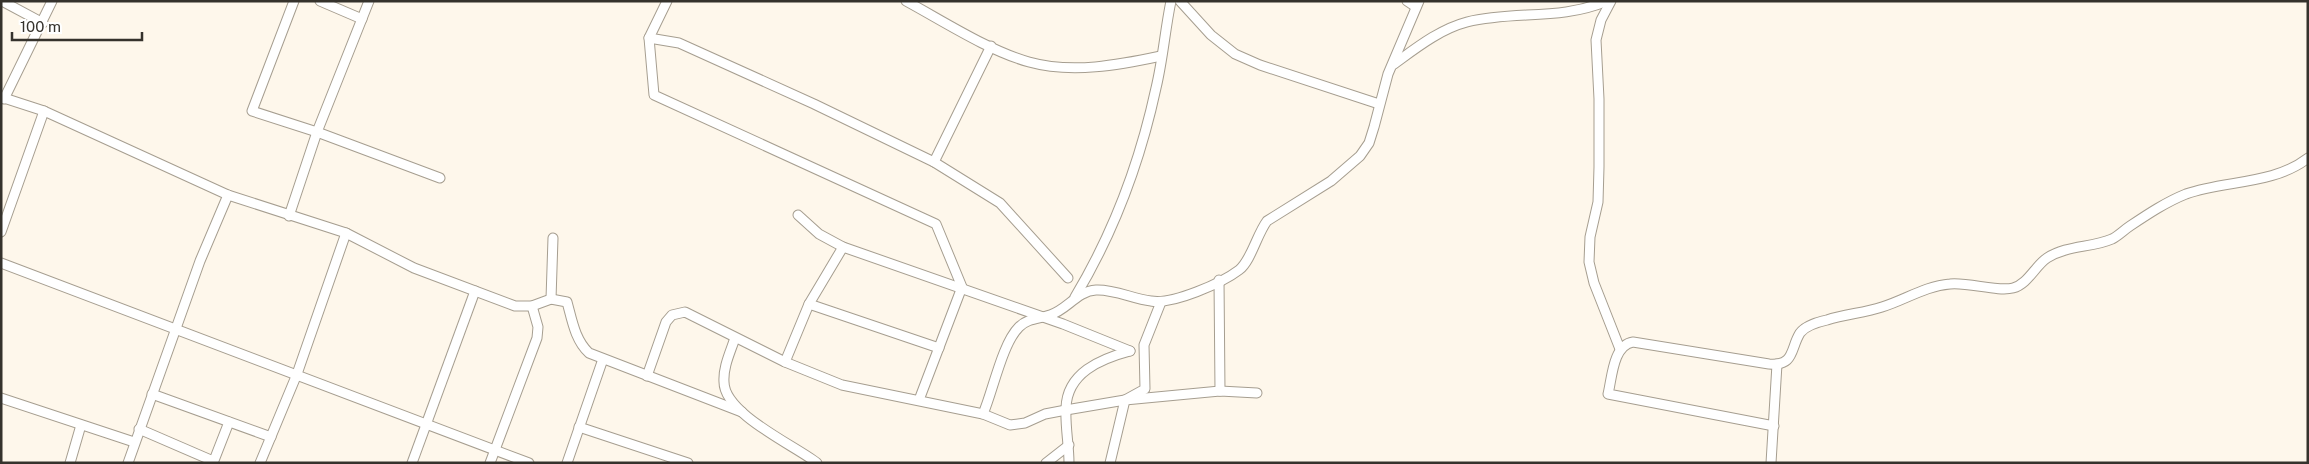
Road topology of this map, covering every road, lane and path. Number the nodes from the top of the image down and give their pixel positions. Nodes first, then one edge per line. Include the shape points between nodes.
1 (2, 1) edge
2 (52, 1) edge
3 (294, 1) edge
4 (320, 1) edge
5 (369, 1) edge
6 (667, 1) edge
7 (906, 1) edge
8 (1171, 1) edge
9 (1180, 1) edge
10 (1407, 1) edge
11 (1607, 1) edge
12 (1611, 1) edge
13 (1418, 4) edge
14 (362, 19) junction
15 (43, 23) junction
16 (649, 38) junction
17 (991, 46) junction
18 (1161, 56) junction
19 (1394, 64) junction
20 (3, 98) edge
21 (1379, 104) junction
22 (44, 111) junction
23 (317, 132) junction
24 (2308, 158) edge
25 (934, 162) junction
26 (440, 178) dead end
27 (228, 195) junction
28 (1, 206) edge
29 (11, 209) junction
30 (798, 215) dead end
31 (289, 216) junction
32 (1, 232) edge
33 (346, 233) junction
34 (553, 238) dead end
35 (843, 248) junction
36 (1, 263) edge
37 (1068, 278) dead end
38 (1219, 280) junction
39 (962, 288) junction
40 (475, 291) junction
41 (551, 299) junction
42 (1074, 299) junction
43 (1161, 302) junction
44 (808, 304) junction
45 (532, 306) junction
46 (1039, 317) junction
47 (175, 329) junction
48 (735, 338) junction
49 (939, 348) junction
50 (1620, 349) junction
51 (1143, 350) junction
52 (1130, 351) junction
53 (603, 359) junction
54 (785, 362) junction
55 (1777, 364) junction
56 (296, 374) junction
57 (647, 376) junction
58 (1220, 391) junction
59 (1257, 393) dead end
60 (152, 394) junction
61 (1, 398) edge
62 (919, 400) junction
63 (1125, 400) junction
64 (1066, 410) junction
65 (742, 412) junction
66 (984, 414) junction
67 (229, 422) junction
68 (425, 424) junction
69 (81, 425) junction
70 (1774, 426) junction
71 (579, 427) junction
72 (139, 428) junction
73 (270, 437) junction
74 (134, 442) junction
75 (1069, 445) junction
76 (494, 451) junction
77 (213, 462) edge
78 (70, 463) edge
79 (128, 463) edge
80 (260, 463) edge
81 (412, 463) edge
82 (490, 463) edge
83 (529, 463) edge
84 (567, 463) edge
85 (688, 463) edge
86 (817, 463) edge
87 (1046, 463) edge
88 (1069, 463) edge
89 (1110, 463) edge
90 (1770, 463) edge

1 - 15 street
2 - 15 street
3 - 23 street via 252,110
4 - 14 street
5 - 14 street
6 - 16 street
7 - 17 street
8 - 18 street
9 - 21 street via 1211,35 1235,54
10 - 13 street
11 - 19 street via 1573,12 1468,22 1450,28
12 - 50 street via 1601,20 1596,40 1600,167 1589,262
13 - 19 street
14 - 23 street
15 - 20 street
16 - 25 street via 679,43
16 - 39 street via 654,95 936,224
17 - 18 street via 1012,57 1057,67 1117,65
17 - 25 street
18 - 42 street via 1148,121 1126,194 1102,249
19 - 21 street
20 - 22 street
21 - 38 street via 1369,143 1360,156 1332,180 1267,221 1244,265
22 - 27 street
22 - 29 street
23 - 26 street
23 - 31 street
24 - 55 street via 2279,174 2184,195 2154,210 2114,238 2098,245 2057,252 2013,288 1948,284 1882,307 1812,324 1801,332 1788,359
25 - 37 street via 1000,203
27 - 31 street
27 - 47 street
28 - 29 street
29 - 32 street
30 - 35 street via 819,234
31 - 33 street
33 - 40 street via 414,268
33 - 56 street
34 - 41 street
35 - 39 street
35 - 44 street
36 - 47 street
38 - 43 street via 1177,299
38 - 58 street
39 - 46 street
39 - 49 street
40 - 45 street via 515,306
40 - 68 street
41 - 45 street
41 - 53 street via 567,302 582,346
42 - 43 street via 1097,290
42 - 46 street via 1058,311
43 - 51 street
44 - 49 street
44 - 54 street
45 - 76 street via 538,327 537,338
46 - 52 street
46 - 66 street via 1028,320 1013,335
47 - 56 street
47 - 60 street
48 - 54 street
48 - 57 street via 689,313 676,313 666,322
48 - 65 street via 725,364 723,385
49 - 62 street
50 - 55 street via 1633,342
50 - 70 street via 1608,394
51 - 52 street
51 - 63 street via 1145,389
52 - 64 street via 1101,360 1078,376 1068,395
53 - 57 street
53 - 71 street
54 - 62 street via 842,385
55 - 70 street
56 - 68 street
56 - 73 street
57 - 65 street
58 - 59 street
58 - 63 street
60 - 67 street
60 - 72 street
61 - 69 street
62 - 66 street
63 - 64 street
63 - 89 street
64 - 66 street via 1018,424 1002,423
64 - 75 street
65 - 86 street
67 - 73 street
67 - 77 street
68 - 76 street
68 - 81 street
69 - 74 street
69 - 78 street
70 - 90 street
71 - 84 street
71 - 85 street
72 - 74 street
72 - 77 street
73 - 80 street
74 - 79 street
75 - 87 street
75 - 88 street
76 - 82 street
76 - 83 street

